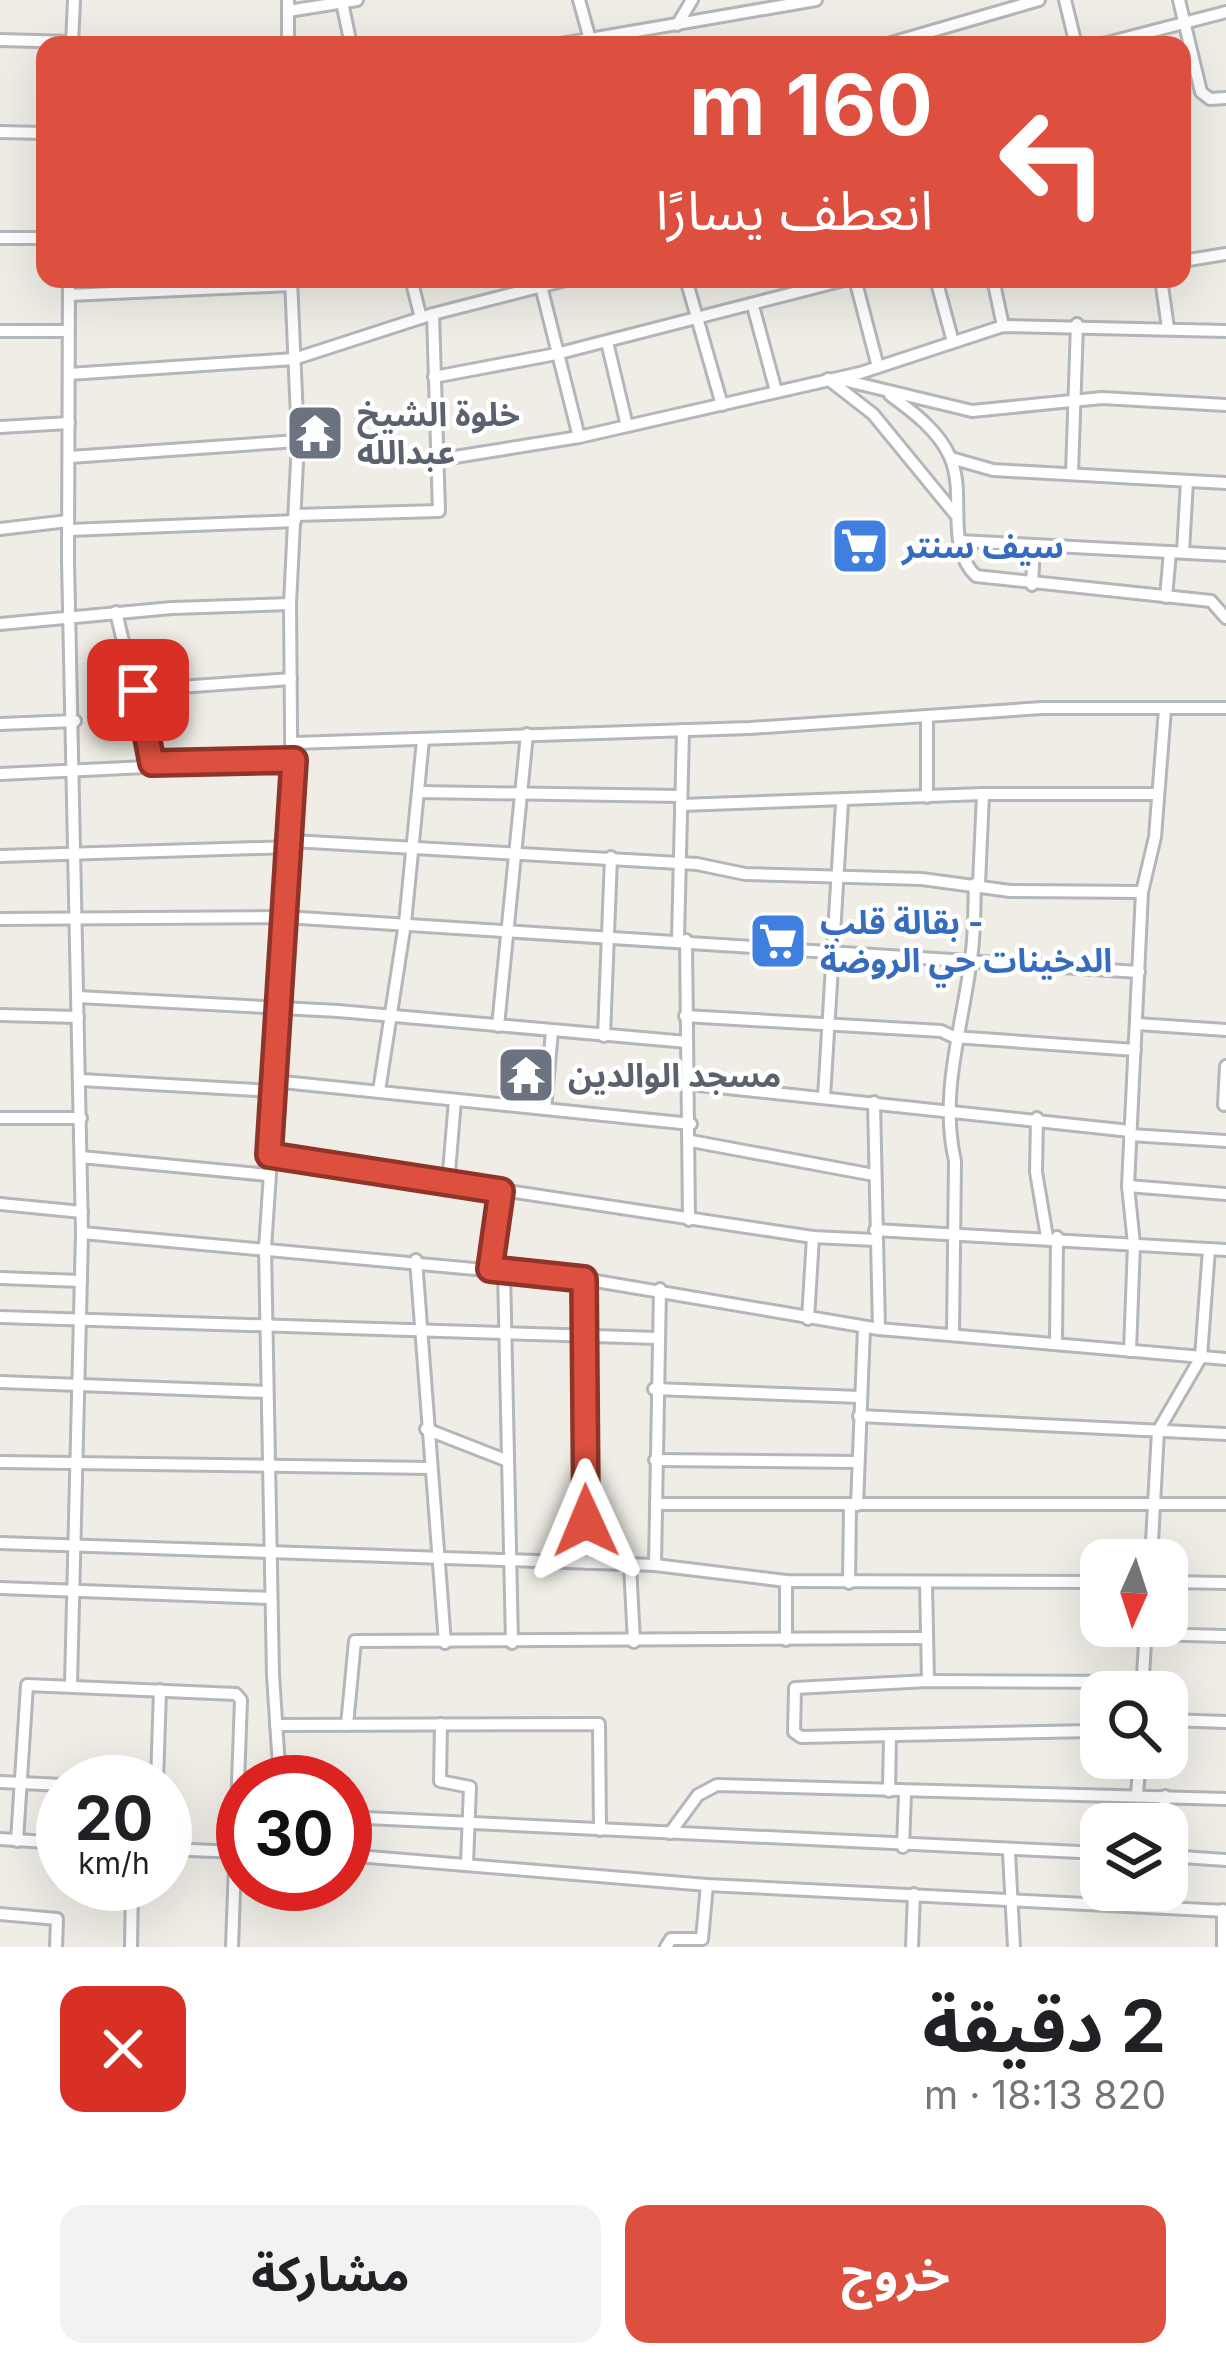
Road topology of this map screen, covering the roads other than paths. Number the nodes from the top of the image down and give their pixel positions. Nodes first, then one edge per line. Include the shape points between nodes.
1 (74, 0) edge
2 (357, 0) edge
3 (579, 0) edge
4 (692, 0) edge
5 (817, 0) edge
6 (1039, 0) edge
7 (1065, 0) edge
8 (1180, 0) edge
9 (342, 2) edge
10 (288, 6) edge
11 (1226, 12) edge
12 (1185, 21) junction
13 (677, 25) junction
14 (72, 36) edge
15 (349, 36) edge
16 (589, 36) edge
17 (621, 36) edge
18 (915, 36) edge
19 (1074, 36) edge
20 (1131, 36) edge
21 (1188, 36) edge
22 (0, 40) edge
23 (36, 42) edge
24 (1191, 48) edge
25 (1226, 98) edge
26 (0, 132) edge
27 (36, 134) edge
28 (0, 238) edge
29 (36, 238) edge
30 (1226, 254) edge
31 (1191, 260) edge
32 (69, 288) edge
33 (189, 288) edge
34 (291, 288) edge
35 (414, 288) edge
36 (533, 288) edge
37 (541, 288) edge
38 (688, 288) edge
39 (819, 288) edge
40 (855, 288) edge
41 (938, 288) edge
42 (995, 288) edge
43 (1162, 288) edge
44 (69, 295) junction
45 (753, 306) junction
46 (427, 316) junction
47 (697, 319) junction
48 (1077, 324) junction
49 (1003, 326) junction
50 (1168, 328) junction
51 (0, 331) edge
52 (68, 332) junction
53 (1226, 332) edge
54 (607, 342) junction
55 (953, 342) junction
56 (556, 354) junction
57 (294, 359) junction
58 (878, 367) junction
59 (69, 374) junction
60 (434, 377) junction
61 (832, 378) junction
62 (776, 391) junction
63 (890, 395) junction
64 (1077, 399) junction
65 (722, 404) junction
66 (1226, 405) edge
67 (69, 423) junction
68 (627, 426) junction
69 (0, 427) edge
70 (579, 436) junction
71 (298, 441) junction
72 (70, 457) junction
73 (951, 458) junction
74 (436, 460) junction
75 (1072, 473) junction
76 (1186, 481) junction
77 (1226, 483) edge
78 (956, 514) junction
79 (296, 518) junction
80 (69, 526) junction
81 (0, 529) edge
82 (959, 541) junction
83 (1034, 547) junction
84 (1176, 552) junction
85 (1226, 555) edge
86 (1032, 585) junction
87 (1166, 597) junction
88 (290, 604) junction
89 (116, 612) junction
90 (70, 616) junction
91 (1226, 618) edge
92 (0, 624) edge
93 (291, 679) junction
94 (138, 690) junction
95 (1226, 708) edge
96 (1165, 709) junction
97 (927, 716) junction
98 (74, 721) junction
99 (0, 724) edge
100 (683, 730) junction
101 (526, 734) junction
102 (424, 740) junction
103 (294, 743) junction
104 (294, 760) junction
105 (152, 763) junction
106 (75, 768) junction
107 (0, 774) edge
108 (418, 792) junction
109 (983, 794) junction
110 (1157, 794) junction
111 (521, 795) junction
112 (927, 797) junction
113 (680, 801) junction
114 (842, 803) junction
115 (292, 844) junction
116 (412, 850) junction
117 (76, 852) junction
118 (516, 853) junction
119 (0, 856) edge
120 (611, 857) junction
121 (681, 863) junction
122 (839, 877) junction
123 (977, 884) junction
124 (1142, 892) junction
125 (78, 917) junction
126 (285, 917) junction
127 (0, 919) edge
128 (405, 922) junction
129 (508, 928) junction
130 (608, 934) junction
131 (682, 939) junction
132 (836, 949) junction
133 (971, 958) junction
134 (1139, 972) junction
135 (78, 997) junction
136 (279, 1008) junction
137 (0, 1015) edge
138 (391, 1015) junction
139 (686, 1016) junction
140 (78, 1017) junction
141 (831, 1024) junction
142 (1137, 1024) junction
143 (498, 1025) junction
144 (1226, 1030) edge
145 (552, 1031) junction
146 (604, 1036) junction
147 (954, 1037) junction
148 (687, 1042) junction
149 (1135, 1050) junction
150 (1226, 1066) edge
151 (81, 1080) junction
152 (690, 1084) junction
153 (272, 1086) junction
154 (379, 1091) junction
155 (824, 1097) junction
156 (455, 1100) junction
157 (874, 1102) junction
158 (1224, 1105) edge
159 (545, 1109) junction
160 (951, 1110) junction
161 (0, 1118) edge
162 (82, 1118) junction
163 (1037, 1118) junction
164 (691, 1124) junction
165 (1130, 1133) junction
166 (691, 1141) junction
167 (1226, 1141) edge
168 (269, 1155) junction
169 (81, 1157) junction
170 (268, 1175) junction
171 (874, 1175) junction
172 (448, 1184) junction
173 (1128, 1186) junction
174 (501, 1191) junction
175 (1226, 1194) edge
176 (0, 1204) edge
177 (82, 1212) junction
178 (689, 1220) junction
179 (82, 1233) junction
180 (953, 1233) junction
181 (876, 1235) junction
182 (1052, 1237) junction
183 (813, 1238) junction
184 (1134, 1244) junction
185 (265, 1248) junction
186 (1209, 1249) junction
187 (1226, 1250) edge
188 (416, 1260) junction
189 (490, 1269) junction
190 (504, 1270) junction
191 (0, 1278) edge
192 (584, 1279) junction
193 (81, 1281) junction
194 (660, 1289) junction
195 (0, 1317) edge
196 (808, 1319) junction
197 (80, 1321) junction
198 (265, 1326) junction
199 (417, 1327) junction
200 (864, 1328) junction
201 (879, 1329) junction
202 (501, 1331) junction
203 (582, 1334) junction
204 (953, 1334) junction
205 (657, 1337) junction
206 (1056, 1342) junction
207 (1130, 1351) junction
208 (1201, 1357) junction
209 (1226, 1359) edge
210 (0, 1382) edge
211 (79, 1385) junction
212 (655, 1389) junction
213 (266, 1392) junction
214 (860, 1397) junction
215 (859, 1416) junction
216 (426, 1429) junction
217 (1158, 1431) junction
218 (1226, 1433) edge
219 (655, 1460) junction
220 (508, 1461) junction
221 (0, 1462) edge
222 (78, 1462) junction
223 (858, 1462) junction
224 (269, 1465) junction
225 (430, 1468) junction
226 (656, 1504) junction
227 (1155, 1504) junction
228 (1226, 1504) edge
229 (853, 1505) junction
230 (1152, 1539) edge
231 (0, 1543) edge
232 (78, 1545) junction
233 (270, 1554) junction
234 (436, 1558) junction
235 (512, 1560) junction
236 (587, 1563) junction
237 (630, 1564) junction
238 (656, 1565) junction
239 (785, 1581) junction
240 (1080, 1582) edge
241 (1188, 1582) edge
242 (1226, 1582) edge
243 (849, 1583) junction
244 (926, 1583) junction
245 (0, 1588) edge
246 (77, 1590) junction
247 (271, 1598) junction
248 (1188, 1633) edge
249 (1226, 1636) edge
250 (927, 1638) junction
251 (786, 1640) junction
252 (634, 1642) junction
253 (445, 1643) junction
254 (512, 1643) junction
255 (928, 1681) junction
256 (71, 1684) junction
257 (1080, 1685) edge
258 (160, 1690) junction
259 (1188, 1721) edge
260 (1226, 1722) edge
261 (347, 1724) junction
262 (441, 1724) junction
263 (275, 1725) junction
264 (1080, 1731) edge
265 (890, 1736) junction
266 (158, 1755) edge
267 (240, 1755) edge
268 (278, 1755) edge
269 (1138, 1779) edge
270 (0, 1782) edge
271 (21, 1783) junction
272 (36, 1784) edge
273 (889, 1791) junction
274 (905, 1793) junction
275 (1137, 1794) junction
276 (1165, 1796) junction
277 (1226, 1798) edge
278 (1164, 1803) edge
279 (372, 1818) edge
280 (469, 1822) junction
281 (600, 1830) junction
282 (670, 1833) junction
283 (0, 1840) edge
284 (17, 1840) junction
285 (36, 1841) edge
286 (903, 1847) junction
287 (1010, 1853) junction
288 (1080, 1853) edge
289 (372, 1857) edge
290 (1188, 1857) edge
291 (1226, 1860) edge
292 (467, 1864) junction
293 (707, 1886) junction
294 (914, 1894) junction
295 (1011, 1901) junction
296 (132, 1911) edge
297 (235, 1911) edge
298 (1225, 1911) edge
299 (0, 1914) edge
300 (56, 1947) edge
301 (131, 1947) edge
302 (232, 1947) edge
303 (666, 1947) edge
304 (912, 1947) edge
305 (1014, 1947) edge
306 (1223, 1947) edge

1 - 14 street
2 - 9 street
3 - 16 street
4 - 13 street
5 - 13 street
6 - 18 street
7 - 19 street
8 - 12 street
9 - 10 street
9 - 15 street
11 - 12 street
12 - 20 street
12 - 21 street
13 - 17 street
22 - 23 street
24 - 25 street via 1201,92
26 - 27 street
28 - 29 street
30 - 31 street
32 - 44 street
33 - 44 street
34 - 57 street
35 - 46 street
36 - 46 street
37 - 56 street
38 - 47 street
39 - 45 street
40 - 58 street
41 - 55 street
42 - 49 street
43 - 50 street
44 - 52 street
45 - 47 street
45 - 62 street
46 - 57 street
46 - 60 street
47 - 54 street
47 - 65 street
48 - 49 street
48 - 50 street
48 - 64 street
49 - 55 street
50 - 53 street
51 - 52 street
52 - 59 street
54 - 56 street
54 - 68 street
55 - 58 street
56 - 60 street
56 - 70 street
57 - 59 street
57 - 71 street
58 - 61 street
59 - 67 street
60 - 74 street
61 - 62 street
61 - 63 street
61 - 78 street via 873,414
62 - 65 street
63 - 64 street via 972,411
63 - 73 street
64 - 66 street
64 - 75 street
65 - 68 street
67 - 69 street
67 - 72 street
68 - 70 street
70 - 74 street
71 - 72 street
71 - 79 street
72 - 80 street
73 - 75 street via 994,470
73 - 78 street
74 - 79 street via 436,513
75 - 76 street
76 - 77 street
76 - 84 street
78 - 82 street
79 - 80 street
79 - 88 street
80 - 81 street
80 - 90 street
82 - 83 street
82 - 86 street via 976,577
83 - 84 street
83 - 86 street
84 - 85 street
84 - 87 street
86 - 87 street
87 - 91 street via 1214,602
88 - 89 street
88 - 93 street
89 - 90 street
89 - 94 street
90 - 92 street
90 - 98 street
93 - 94 street
93 - 103 street
94 - 105 street
95 - 96 street
96 - 97 street
96 - 110 street
97 - 100 street
97 - 112 street
98 - 99 street
98 - 106 street
100 - 101 street
100 - 113 street
101 - 102 street
101 - 111 street
102 - 103 street
102 - 108 street
103 - 104 street
104 - 105 street
104 - 115 street
105 - 106 street
106 - 107 street
106 - 117 street
108 - 111 street
108 - 116 street
109 - 110 street
109 - 112 street
109 - 123 street
110 - 124 street
111 - 113 street
111 - 118 street
112 - 114 street
113 - 114 street
113 - 121 street
114 - 122 street
115 - 116 street
115 - 117 street
115 - 126 street
116 - 118 street
116 - 128 street
117 - 119 street
117 - 125 street
118 - 120 street
118 - 129 street
120 - 121 street
120 - 130 street
121 - 122 street
121 - 131 street
122 - 123 street
122 - 132 street
123 - 124 street
123 - 133 street
124 - 134 street
125 - 126 street
125 - 127 street
125 - 135 street
126 - 128 street
126 - 136 street
128 - 129 street
128 - 138 street
129 - 130 street
129 - 143 street
130 - 131 street
130 - 146 street
131 - 132 street
131 - 139 street
132 - 133 street
132 - 141 street
133 - 134 street
133 - 147 street
134 - 142 street
135 - 136 street
135 - 140 street
136 - 138 street
136 - 153 street
137 - 140 street
138 - 143 street
138 - 154 street
139 - 141 street
139 - 148 street
140 - 151 street
141 - 147 street
141 - 155 street
142 - 144 street
142 - 149 street
143 - 145 street
145 - 146 street
145 - 159 street
146 - 148 street
147 - 149 street
147 - 160 street
148 - 152 street
149 - 165 street
150 - 158 street
151 - 153 street
151 - 162 street
152 - 155 street
152 - 164 street
153 - 154 street
153 - 168 street
154 - 156 street
155 - 157 street
156 - 159 street
156 - 172 street
157 - 160 street
157 - 171 street
159 - 164 street
160 - 163 street
160 - 180 street
161 - 162 street
162 - 169 street
163 - 165 street
163 - 182 street via 1036,1172
164 - 166 street
165 - 167 street
165 - 173 street
166 - 171 street
166 - 178 street
168 - 170 street
168 - 172 street
169 - 170 street
169 - 177 street
170 - 185 street
171 - 181 street
172 - 174 street
173 - 175 street
173 - 184 street
174 - 178 street
174 - 189 street
176 - 177 street
177 - 179 street
178 - 183 street
179 - 185 street
179 - 193 street
180 - 181 street
180 - 182 street
180 - 204 street
181 - 183 street
181 - 201 street
182 - 184 street
182 - 206 street
183 - 196 street
184 - 186 street
184 - 207 street
185 - 188 street
185 - 198 street
186 - 187 street
186 - 208 street
188 - 189 street
188 - 199 street
189 - 190 street
190 - 192 street
190 - 202 street
191 - 193 street
192 - 194 street
192 - 203 street
193 - 197 street
194 - 196 street
194 - 205 street
195 - 197 street
196 - 200 street
197 - 198 street
197 - 211 street
198 - 199 street
198 - 213 street
199 - 202 street
199 - 216 street
200 - 201 street
200 - 214 street
201 - 204 street
202 - 203 street
202 - 220 street
203 - 205 street
203 - 236 street
204 - 206 street
205 - 212 street
206 - 207 street
207 - 208 street
208 - 209 street
208 - 217 street
210 - 211 street
211 - 213 street
211 - 222 street
212 - 214 street
212 - 219 street
213 - 224 street
214 - 215 street
215 - 217 street
215 - 223 street
216 - 220 street
216 - 225 street
217 - 218 street
217 - 227 street
219 - 223 street
219 - 226 street
220 - 235 street
221 - 222 street
222 - 224 street
222 - 232 street
223 - 229 street
224 - 225 street
224 - 233 street
225 - 234 street
226 - 229 street
226 - 238 street
227 - 228 street
227 - 229 street
227 - 230 street
229 - 243 street
231 - 232 street
232 - 233 street
232 - 246 street
233 - 234 street
233 - 247 street
234 - 235 street
234 - 253 street
235 - 236 street
235 - 254 street
236 - 237 street
237 - 238 street
237 - 252 street
238 - 239 street
239 - 243 street
239 - 251 street
240 - 244 street
241 - 242 street
243 - 244 street
244 - 250 street
245 - 246 street
246 - 247 street
246 - 256 street
247 - 263 street
248 - 249 street
250 - 251 street
250 - 255 street
251 - 252 street
252 - 254 street
253 - 254 street
253 - 261 street via 355,1641
255 - 257 street
255 - 265 street via 795,1688 796,1736
256 - 258 street
256 - 271 street via 27,1685
258 - 266 street
258 - 267 street via 240,1696
259 - 260 street
261 - 262 street
261 - 263 street
262 - 280 street via 439,1778 469,1784
262 - 281 street via 599,1724
263 - 268 street
264 - 265 street
265 - 273 street
269 - 275 street
270 - 271 street
271 - 272 street
271 - 284 street
273 - 274 street
273 - 282 street via 717,1785 698,1795
274 - 275 street
274 - 286 street
275 - 276 street
276 - 277 street
276 - 278 street
279 - 280 street
280 - 281 street
280 - 292 street
281 - 282 street
282 - 286 street
283 - 284 street
284 - 285 street
286 - 287 street
287 - 288 street
287 - 295 street
289 - 292 street
290 - 291 street
292 - 293 street
293 - 294 street
293 - 303 street via 702,1939 671,1939
294 - 295 street
294 - 304 street
295 - 298 street
295 - 305 street
296 - 301 street
297 - 302 street
298 - 306 street
299 - 300 street via 57,1919

